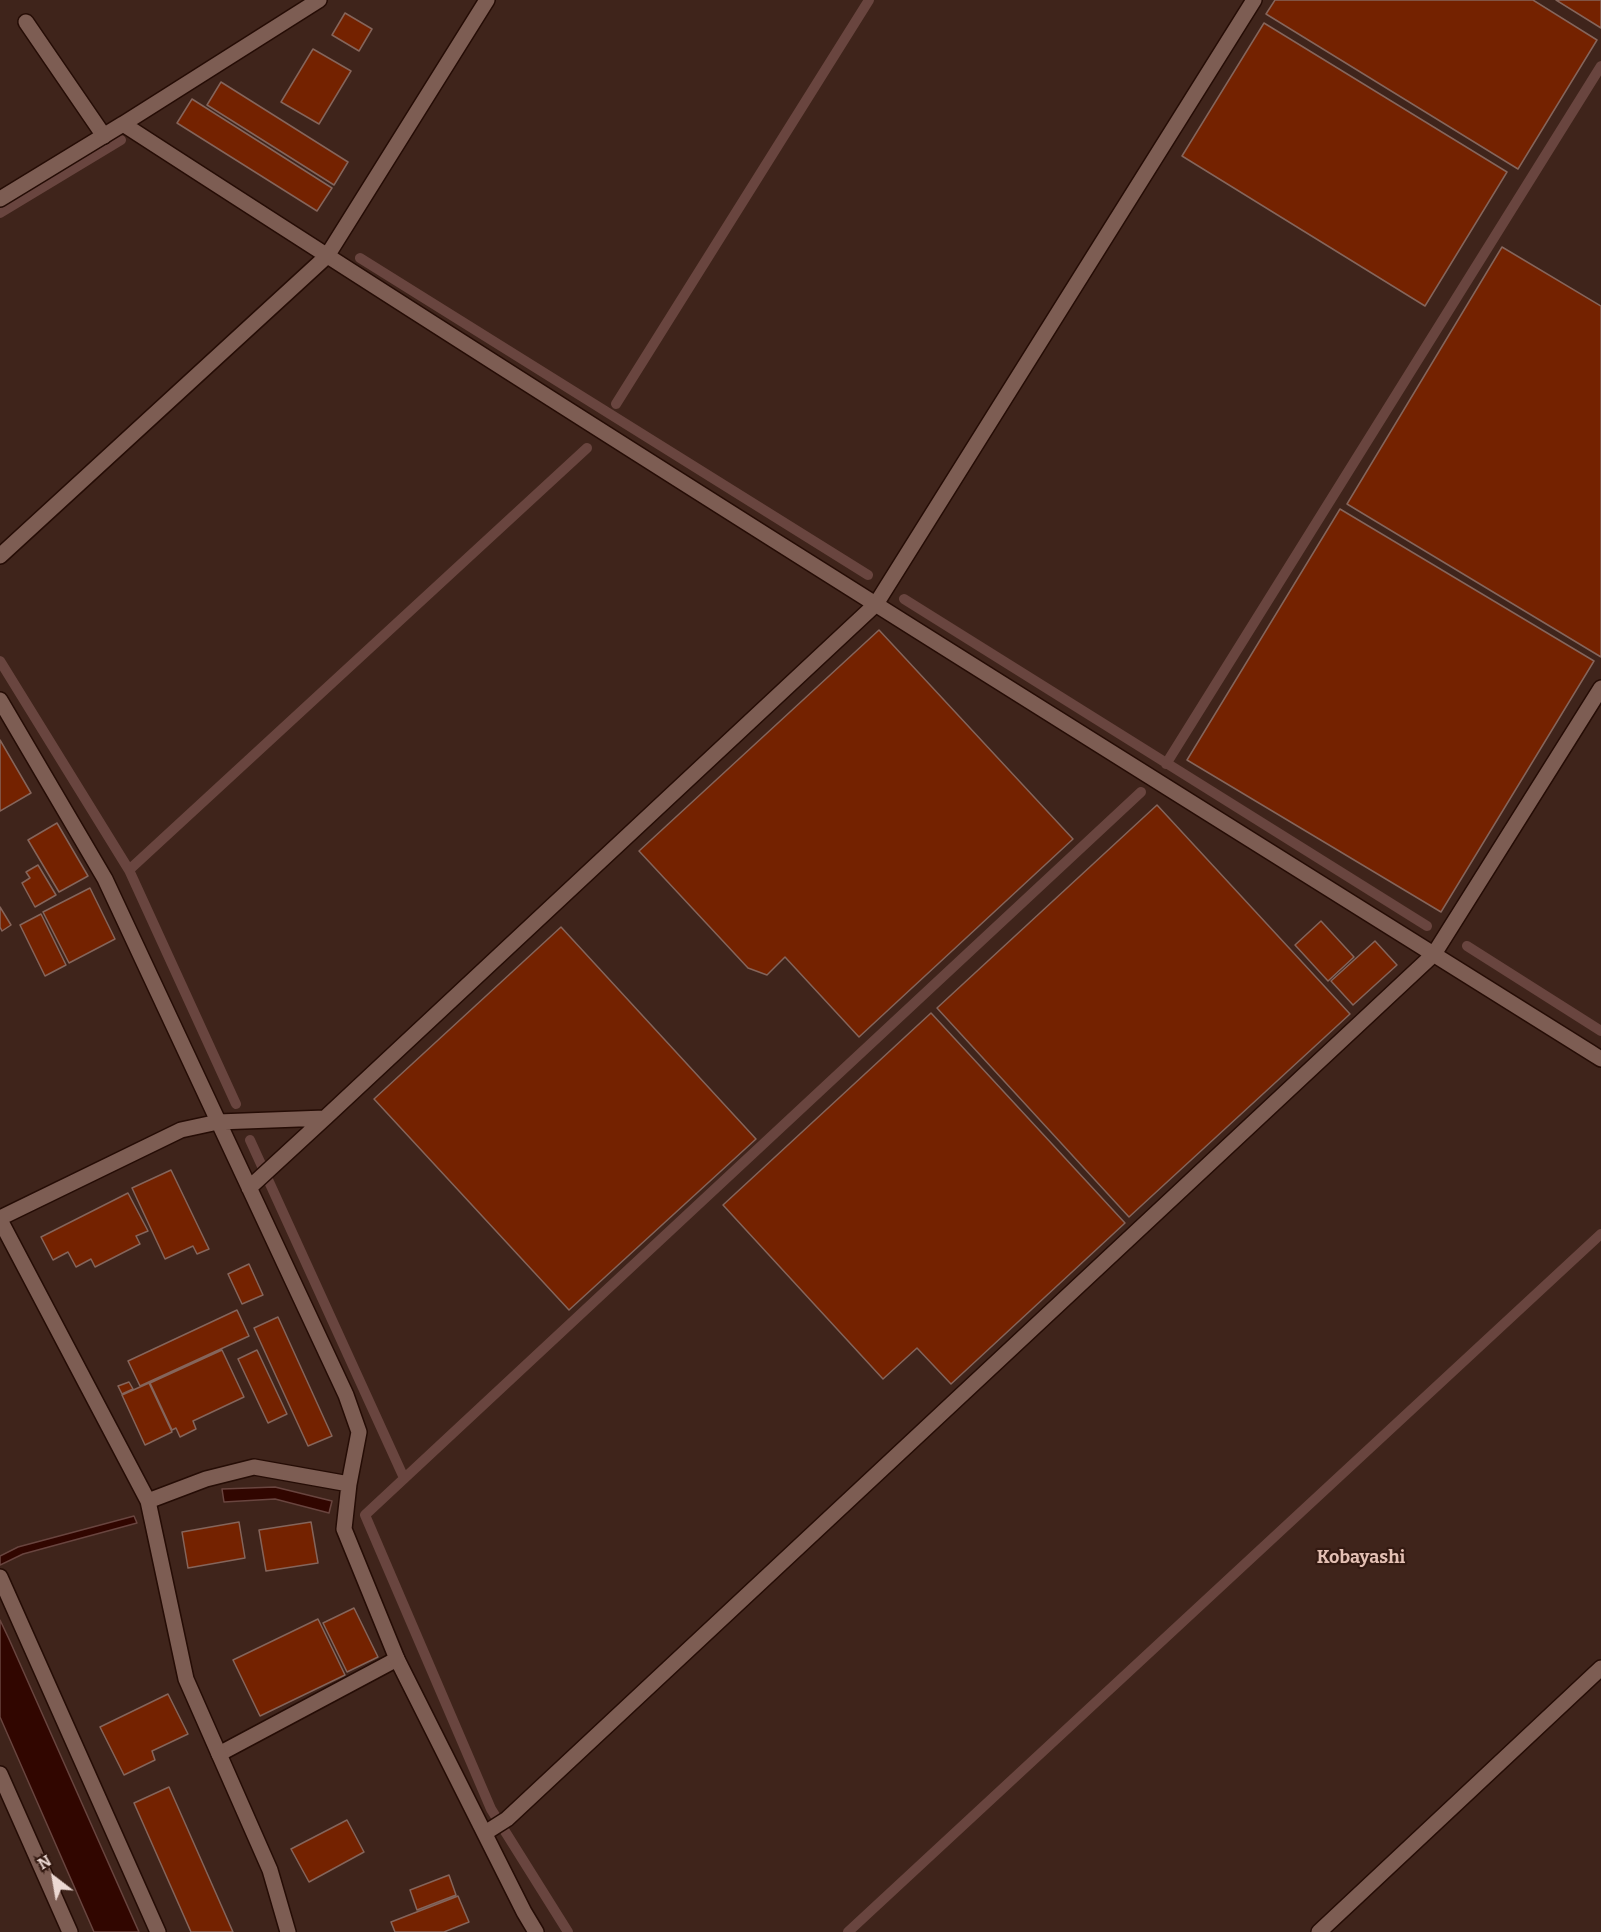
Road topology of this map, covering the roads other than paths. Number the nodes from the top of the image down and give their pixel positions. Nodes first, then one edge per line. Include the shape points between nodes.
1 (319, 0) edge
2 (487, 0) edge
3 (1254, 0) edge
4 (26, 22) dead end
5 (123, 123) junction
6 (104, 135) junction
7 (0, 199) edge
8 (327, 256) junction
9 (0, 556) edge
10 (876, 604) junction
11 (1601, 688) edge
12 (0, 700) edge
13 (1434, 954) junction
14 (1601, 1059) edge
15 (325, 1118) junction
16 (218, 1122) junction
17 (254, 1184) junction
18 (0, 1219) edge
19 (349, 1484) junction
20 (147, 1501) junction
21 (0, 1577) edge
22 (397, 1659) junction
23 (1601, 1668) edge
24 (219, 1754) junction
25 (0, 1774) edge
26 (495, 1827) junction
27 (70, 1932) edge
28 (158, 1932) edge
29 (288, 1932) edge
30 (537, 1932) edge
31 (1319, 1932) edge

1 - 5 street
2 - 8 street
3 - 10 street
4 - 6 street
5 - 6 street
5 - 8 street
6 - 7 street
8 - 9 street
8 - 10 street
10 - 13 street
10 - 15 street
11 - 13 street
12 - 16 street via 105,879
13 - 14 street
13 - 26 street
15 - 16 street
15 - 17 street
16 - 17 street
16 - 18 street via 181,1130
17 - 19 street via 353,1413 359,1432
18 - 20 street
19 - 20 street via 254,1467 206,1479
19 - 22 street via 344,1529
20 - 24 street via 186,1679
21 - 28 street
22 - 24 street
22 - 26 street
23 - 31 street
24 - 29 street via 270,1870
25 - 27 street
26 - 30 street via 524,1912

